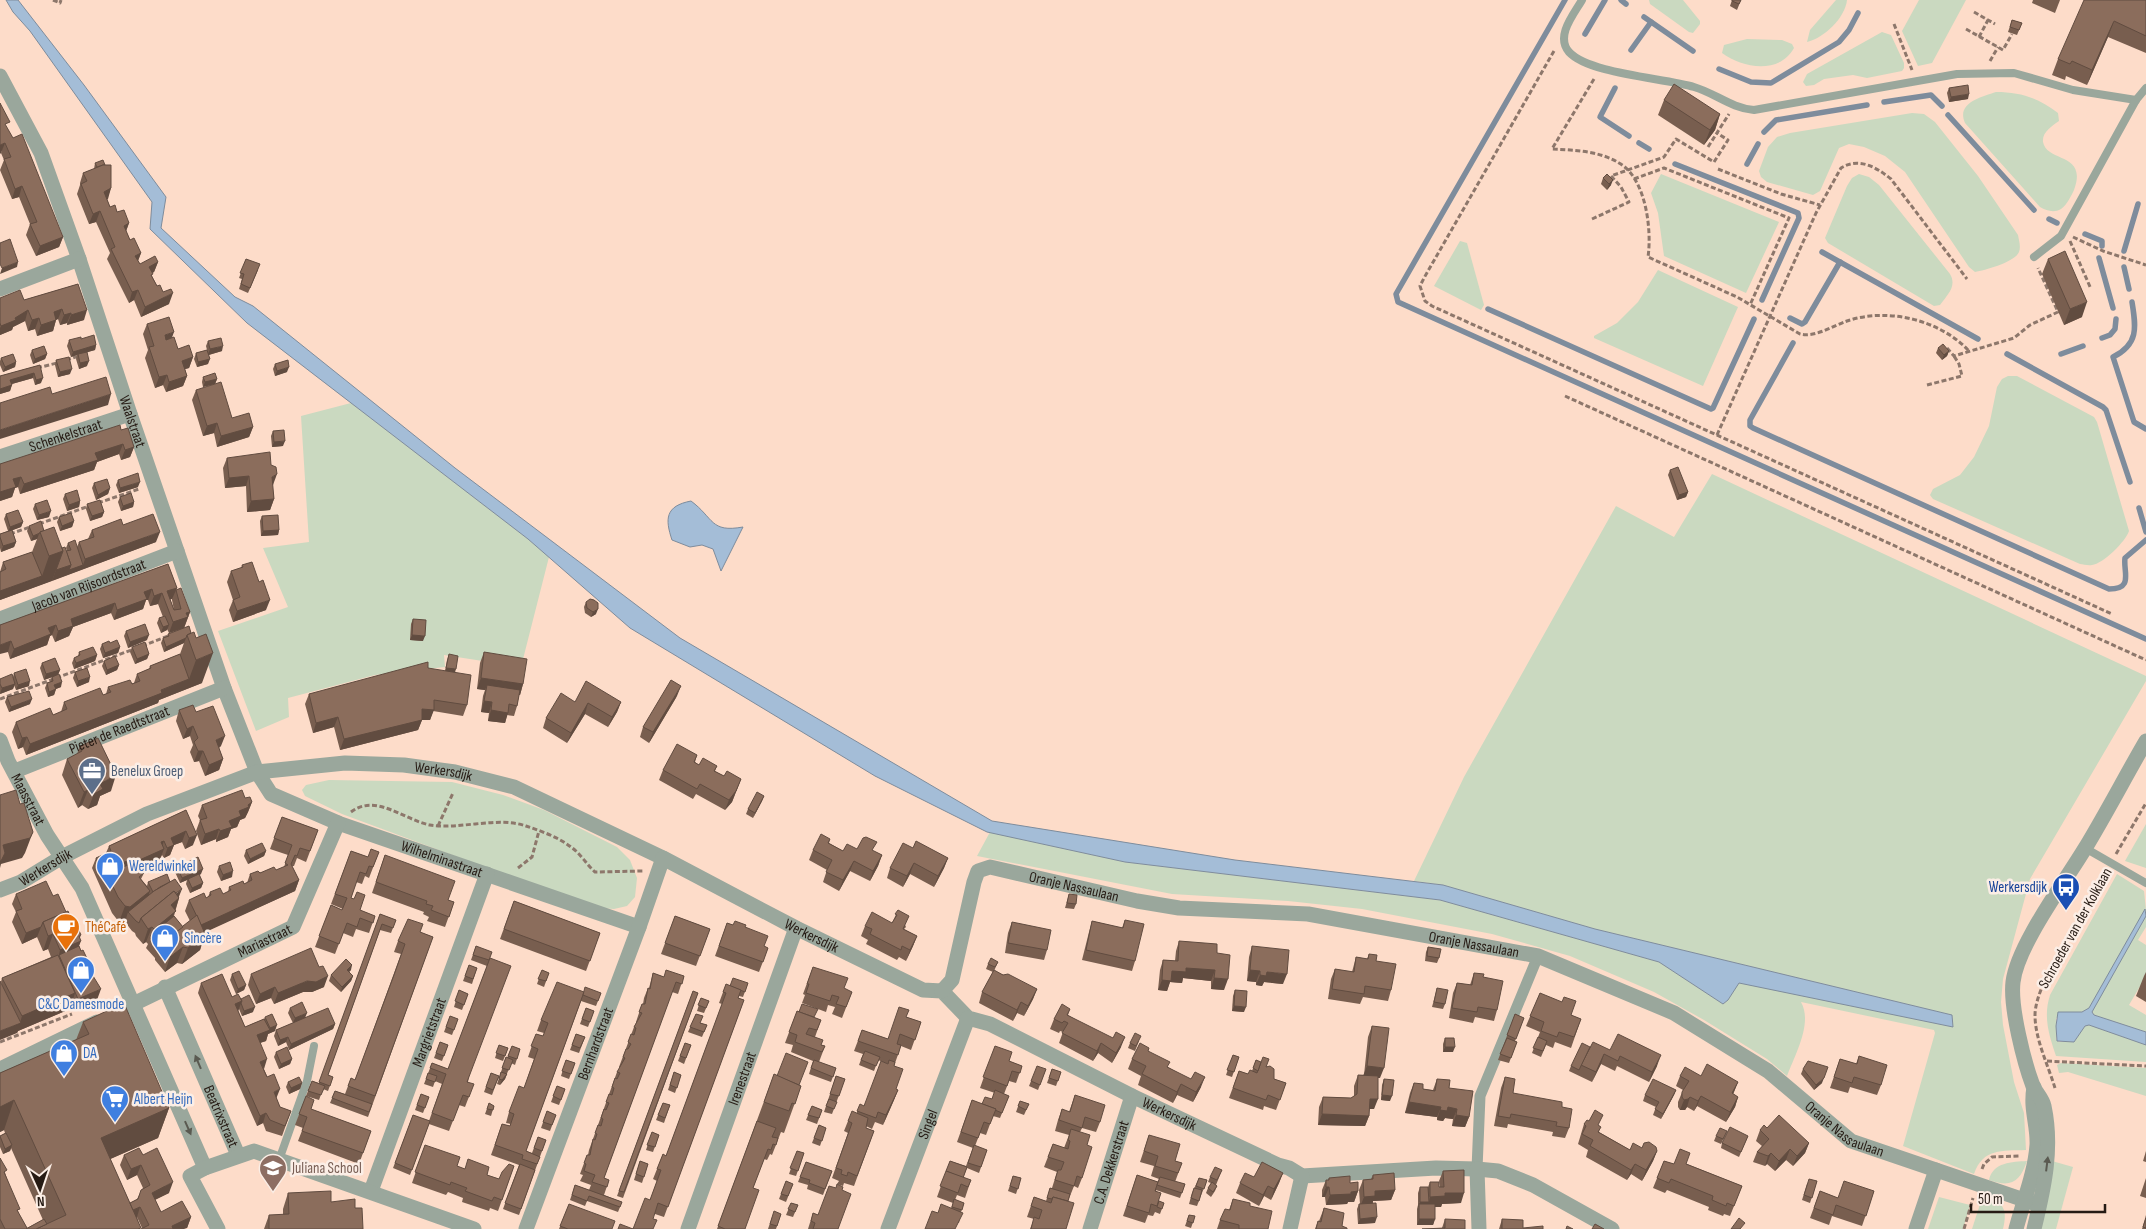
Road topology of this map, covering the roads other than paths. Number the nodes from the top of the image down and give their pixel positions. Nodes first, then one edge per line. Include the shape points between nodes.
1 (1582, 0) edge
2 (0, 76) edge
3 (2146, 88) edge
4 (2136, 100) junction
5 (2034, 258) road end
6 (79, 259) junction
7 (0, 289) edge
8 (130, 414) junction
9 (0, 457) edge
10 (177, 551) junction
11 (0, 619) edge
12 (224, 688) junction
13 (0, 740) edge
14 (2146, 741) edge
15 (15, 771) junction
16 (257, 772) junction
17 (342, 824) junction
18 (2085, 848) junction
19 (62, 858) junction
20 (661, 864) junction
21 (487, 874) junction
22 (2146, 883) edge
23 (0, 890) edge
24 (639, 927) junction
25 (796, 928) junction
26 (1538, 956) junction
27 (166, 987) junction
28 (942, 991) junction
29 (132, 1004) junction
30 (968, 1018) junction
31 (314, 1046) dead end
32 (0, 1069) edge
33 (2034, 1087) junction
34 (1132, 1096) junction
35 (238, 1155) junction
36 (279, 1160) junction
37 (205, 1168) junction
38 (1477, 1169) junction
39 (1936, 1170) junction
40 (1302, 1176) junction
41 (371, 1191) junction
42 (2024, 1200) junction
43 (2040, 1205) junction
44 (218, 1229) edge
45 (474, 1229) edge
46 (526, 1229) edge
47 (688, 1229) edge
48 (888, 1229) edge
49 (1090, 1229) edge
50 (1290, 1229) edge
51 (1480, 1229) edge
52 (1612, 1229) edge
53 (1916, 1229) edge
54 (2016, 1229) edge
55 (2034, 1229) edge

1 - 4 lane via 1566,28 1565,44 1569,52 1580,60 1601,68 1692,86 1734,106 1754,110 1957,74 2001,72 2028,76 2073,90
2 - 6 street, Waalstraat via 40,154
3 - 4 lane
4 - 5 lane via 2061,236
6 - 7 street
6 - 8 street, Waalstraat
8 - 9 street, Schenkelstraat
8 - 10 street, Waalstraat
10 - 11 street, Jacob van Rijsoordstraat
10 - 12 street, Waalstraat
12 - 15 street, Pieter de Raedtstraat
12 - 16 street, Waalstraat
13 - 15 street, Maasstraat
14 - 18 street, Schroeder van der Kolklaan
15 - 19 street, Maasstraat via 20,792
16 - 17 street, Wilhelminastraat via 271,794
16 - 19 street, Werkersdijk via 147,814
16 - 20 street, Werkersdijk via 345,763 404,765 455,772 514,787
17 - 21 street, Wilhelminastraat
17 - 27 street, Mariastraat via 294,927
18 - 22 lane
18 - 33 street, Schroeder van der Kolklaan via 2022,951 2013,980 2012,996
19 - 23 street, Werkersdijk via 21,882
19 - 29 street, Maasstraat via 82,888
20 - 24 street, Bernhardstraat
20 - 25 street, Werkersdijk
21 - 24 street, Wilhelminastraat
21 - 41 street, Margrietstraat
24 - 46 street, Bernhardstraat
25 - 28 street, Werkersdijk via 923,990
25 - 47 street, Irenestraat
26 - 28 street, Oranje Nassaulaan via 1308,914 1179,908 990,867 978,872 974,882 952,980
26 - 38 street via 1480,1096
26 - 39 street, Oranje Nassaulaan via 1674,1013 1768,1071 1851,1141
27 - 29 street, Mariastraat
35 -> 27 street, Beatrixstraat
28 - 30 street, Werkersdijk
29 - 32 street, Mariastraat
29 -> 37 street, Maasstraat
30 - 34 street, Werkersdijk via 990,1024
30 - 48 street, Singel
31 - 36 lane via 307,1081
33 - 42 street, Schroeder van der Kolklaan via 2031,1103 2037,1144
43 -> 33 street, Schroeder van der Kolklaan via 2048,1134 2044,1103
34 - 40 street, Werkersdijk
34 - 49 street, C.A. Dekkerstraat
35 - 36 street, Beatrixstraat via 254,1151
35 - 37 street
36 - 41 street, Beatrixstraat
37 - 44 street via 190,1176
38 - 40 street, Werkersdijk via 1436,1168
38 - 51 street
38 - 52 street, Werkersdijk via 1498,1171 1533,1185
39 - 42 street, Oranje Nassaulaan
39 - 53 street
40 - 50 street
41 - 45 street, Beatrixstraat
42 - 43 street, Oranje Nassaulaan
42 - 54 street, Schroeder van der Kolklaan
43 - 55 street, Schroeder van der Kolklaan

